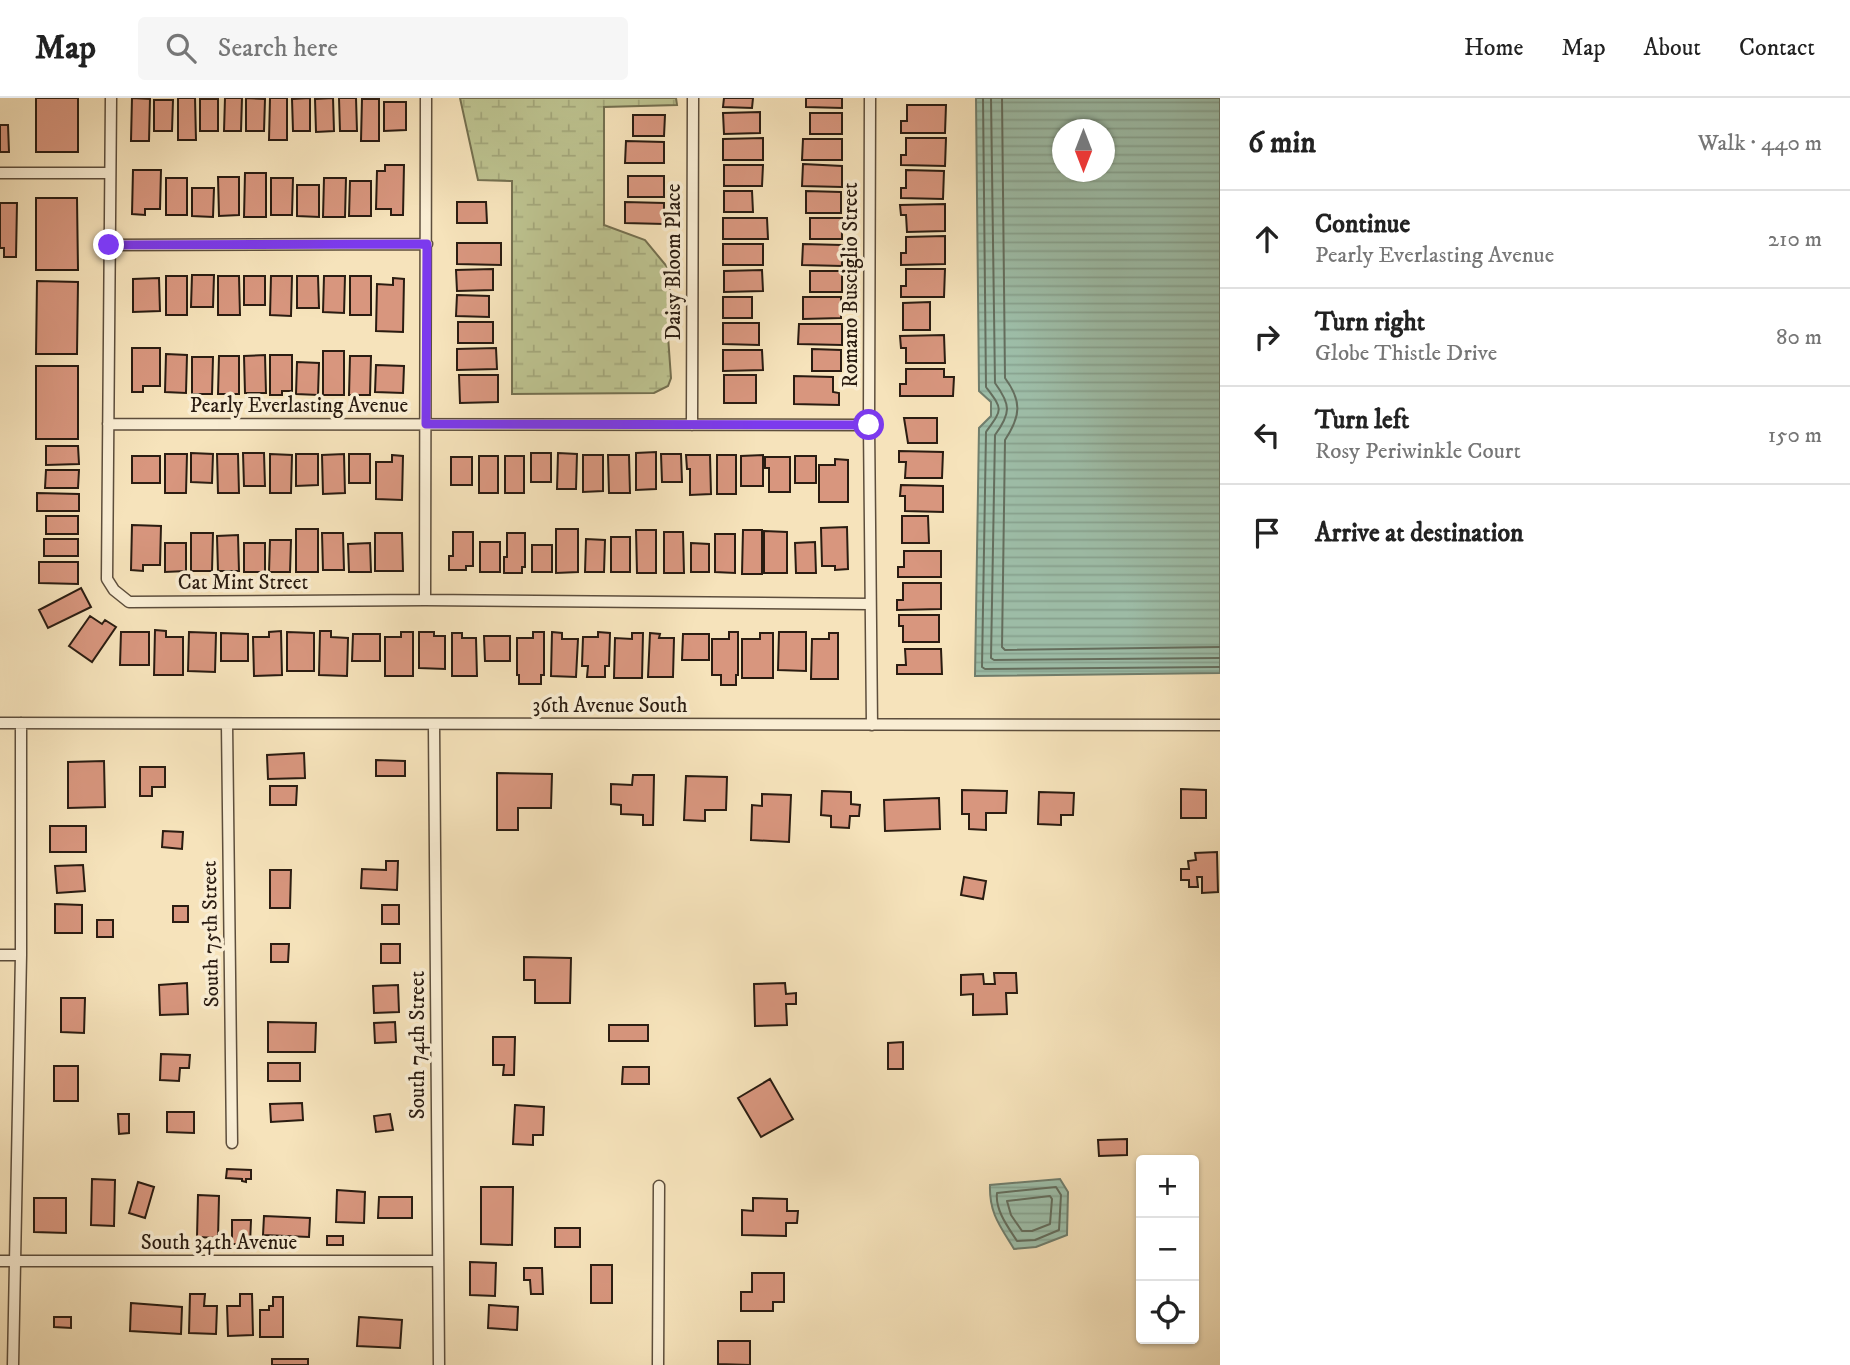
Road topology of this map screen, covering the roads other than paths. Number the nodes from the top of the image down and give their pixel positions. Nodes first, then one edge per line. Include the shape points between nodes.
1 (111, 98) edge
2 (426, 98) edge
3 (693, 98) edge
4 (870, 98) edge
5 (0, 173) edge
6 (109, 173) junction
7 (427, 244) junction
8 (109, 245) junction
9 (426, 424) junction
10 (108, 425) junction
11 (692, 425) junction
12 (869, 425) junction
13 (425, 600) junction
14 (870, 604) junction
15 (0, 723) edge
16 (21, 723) junction
17 (227, 724) junction
18 (434, 725) junction
19 (872, 725) junction
20 (1220, 725) edge
21 (0, 955) edge
22 (21, 956) junction
23 (232, 1143) dead end
24 (659, 1186) dead end
25 (438, 1261) junction
26 (0, 1262) edge
27 (15, 1262) junction
28 (13, 1365) edge
29 (439, 1365) edge
30 (658, 1365) edge

1 - 6 street, Cat Mint Street
2 - 7 street
3 - 11 street, Daisy Bloom Place
4 - 12 street, Romano Busciglio Street
5 - 6 street
6 - 8 street, Cat Mint Street
7 - 8 street
7 - 9 street
8 - 10 street, Cat Mint Street
9 - 10 street, Pearly Everlasting Avenue
9 - 11 street, Pearly Everlasting Avenue
9 - 13 street
10 - 13 street, Cat Mint Street via 107,579 129,602
11 - 12 street, Pearly Everlasting Avenue
12 - 14 street, Romano Busciglio Street
13 - 14 street, Cat Mint Street
14 - 19 street, Romano Busciglio Street
15 - 16 street, 36th Avenue South
16 - 17 street, 36th Avenue South
16 - 22 street
17 - 18 street, 36th Avenue South
17 - 23 street, South 75th Street
18 - 19 street, 36th Avenue South
18 - 25 street, South 74th Street
19 - 20 street, 36th Avenue South
21 - 22 street
22 - 27 street
24 - 30 street
25 - 27 street, South 34th Avenue
25 - 29 street, South 74th Street
26 - 27 street, South 34th Avenue
27 - 28 street

